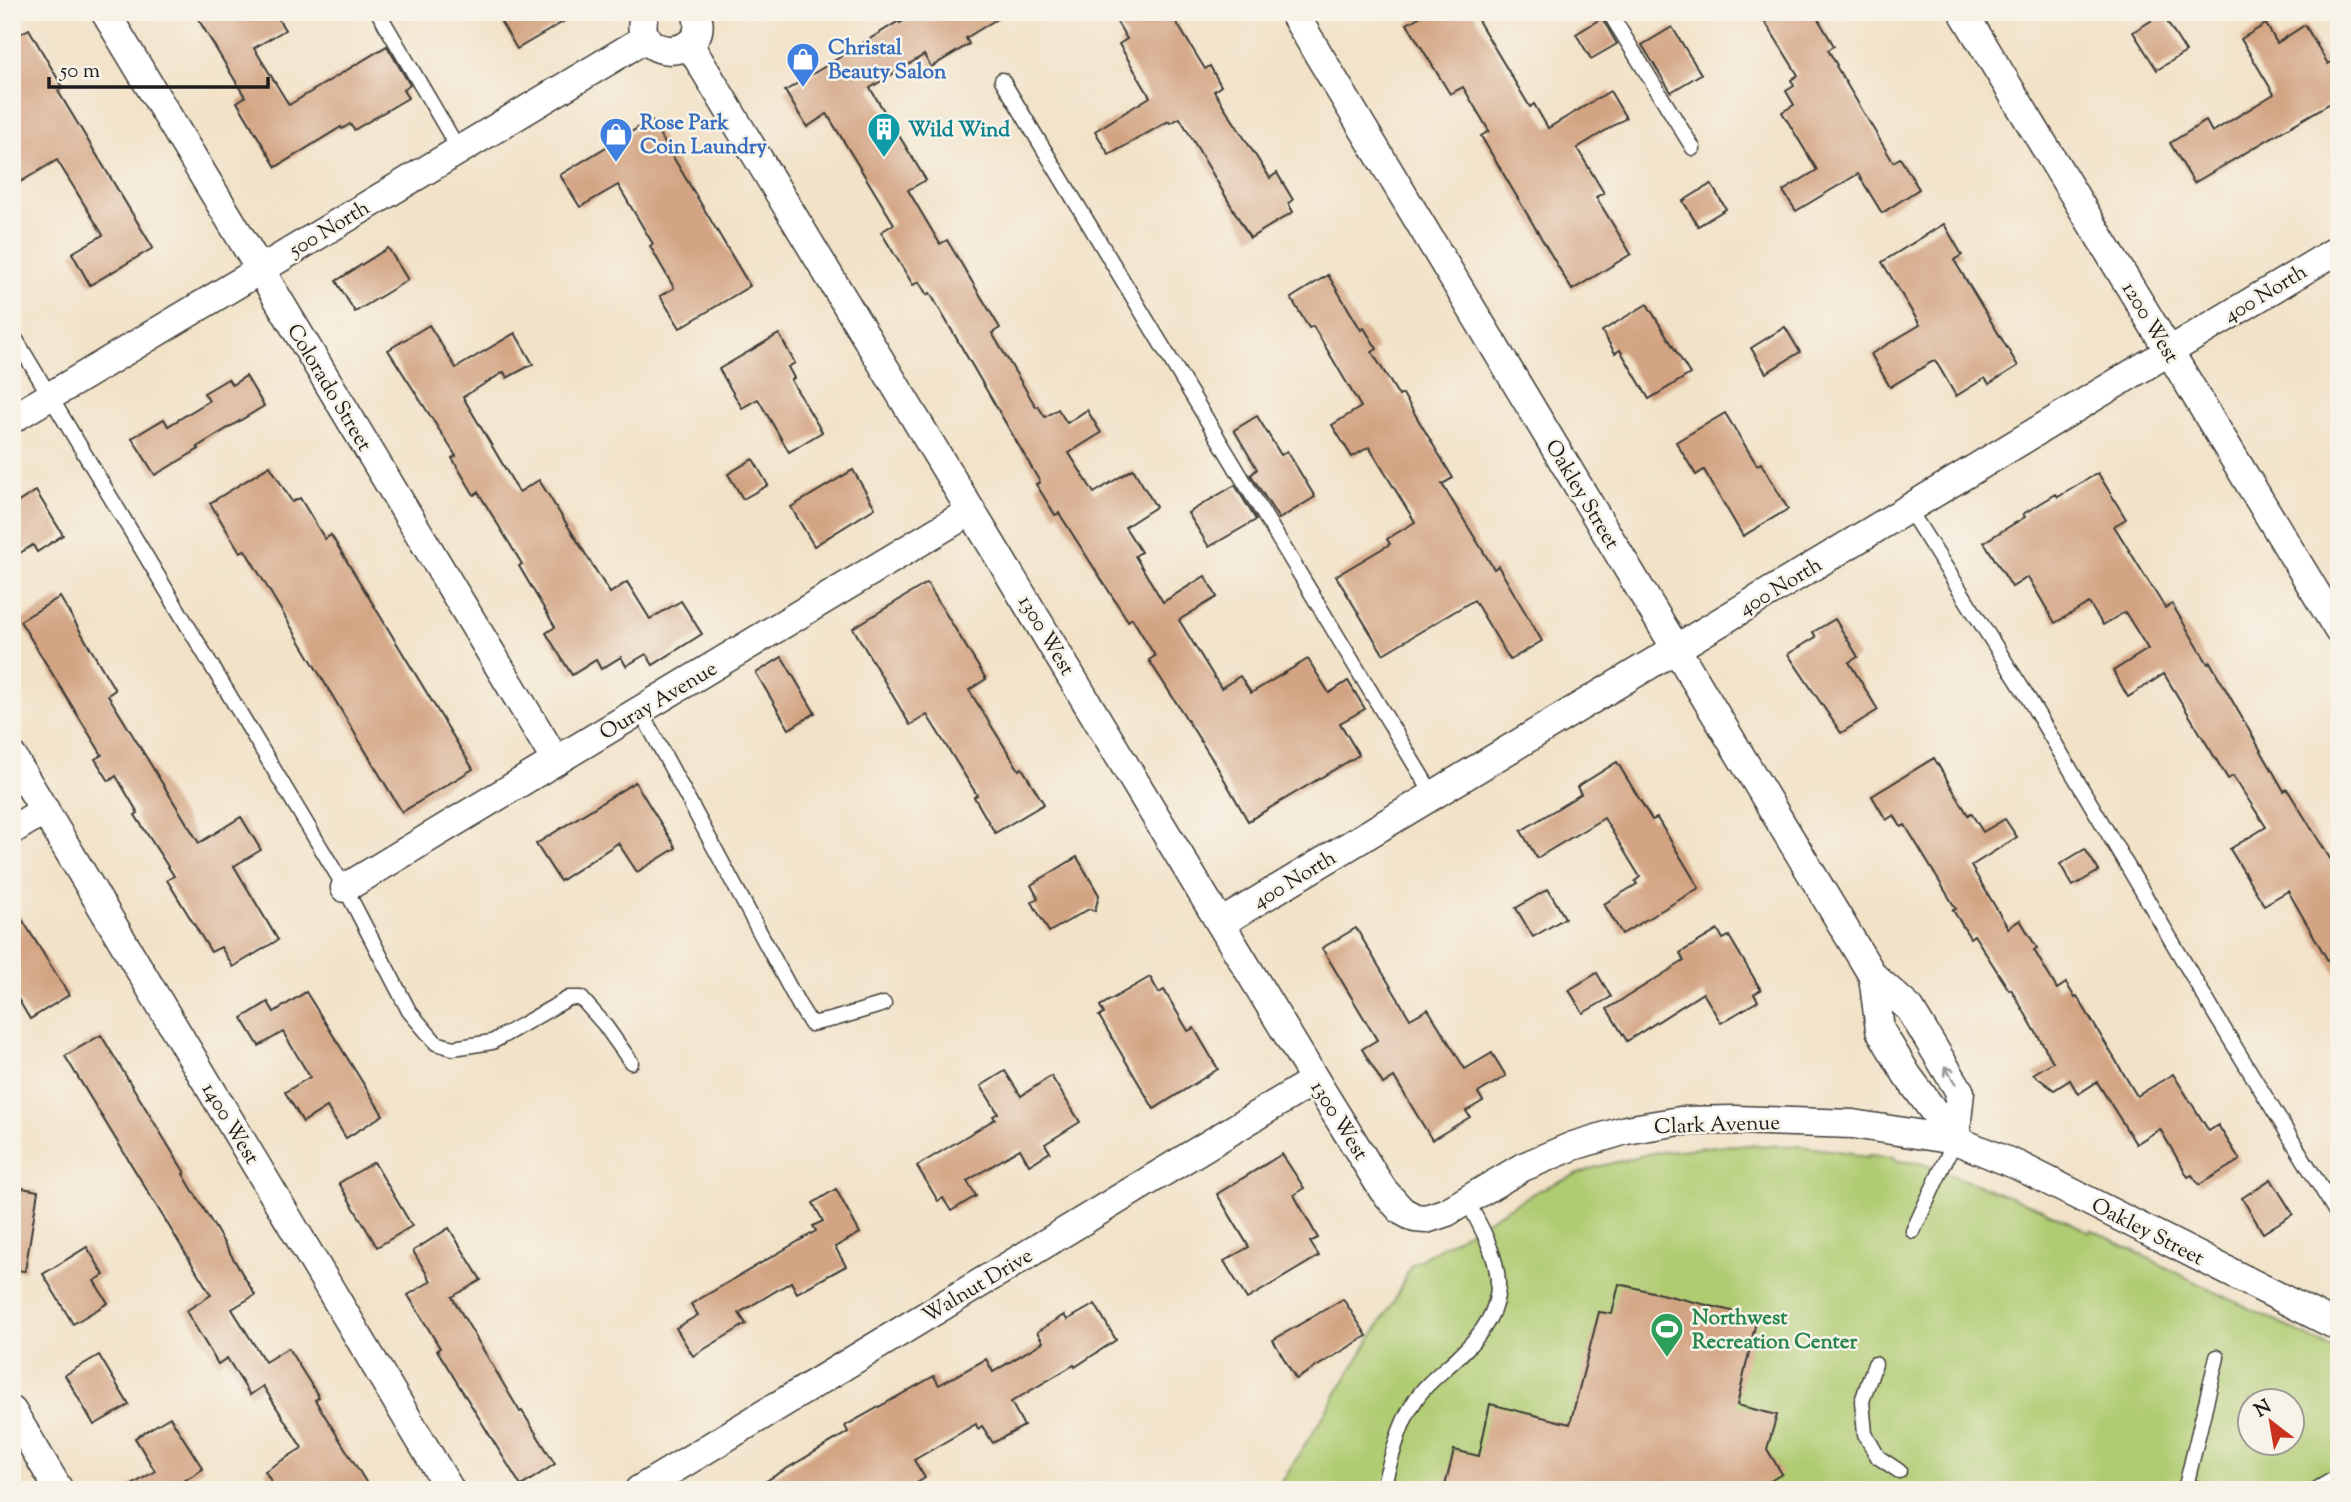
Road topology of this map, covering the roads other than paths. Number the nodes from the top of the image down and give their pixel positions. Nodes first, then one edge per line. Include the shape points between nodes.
1 (105, 12) edge
2 (378, 12) edge
3 (696, 12) edge
4 (1293, 12) edge
5 (1609, 12) edge
6 (1963, 12) edge
7 (646, 25) edge
8 (689, 44) junction
9 (1002, 80) dead end
10 (1693, 148) dead end
11 (459, 150) junction
12 (2339, 249) edge
13 (260, 270) junction
14 (12, 333) edge
15 (2169, 351) junction
16 (50, 396) junction
17 (12, 419) edge
18 (1908, 508) junction
19 (971, 511) junction
20 (2339, 631) edge
21 (1676, 649) junction
22 (640, 710) junction
23 (12, 756) edge
24 (556, 761) junction
25 (1433, 795) junction
26 (45, 810) junction
27 (12, 830) edge
28 (345, 888) junction
29 (1221, 923) junction
30 (884, 1004) dead end
31 (631, 1062) dead end
32 (1315, 1080) junction
33 (1955, 1140) junction
34 (1467, 1201) junction
35 (2339, 1217) edge
36 (1415, 1218) joint
37 (1913, 1231) dead end
38 (2339, 1327) edge
39 (2217, 1357) dead end
40 (1875, 1364) dead end
41 (12, 1411) edge
42 (1899, 1471) dead end
43 (2339, 1476) edge
44 (2191, 1488) edge
45 (59, 1490) edge
46 (450, 1490) edge
47 (639, 1490) edge
48 (1382, 1490) edge
49 (2315, 1490) edge

1 - 13 street, Colorado Street
2 - 11 lane
3 - 8 street via 698,26
4 - 21 street, Oakley Street
5 - 10 lane
6 - 15 street, 1200 West
7 - 8 street via 657,47 666,51
7 - 11 street, 500 North
8 - 19 street, 1300 West
9 - 25 lane
11 - 13 street, 500 North
12 - 15 street, 400 North
13 - 16 street, 500 North
13 - 24 street, Colorado Street
14 - 16 lane
15 - 18 street, 400 North
15 - 20 street, 1200 West
16 - 17 street, 500 North
16 - 28 lane
18 - 21 street, 400 North
18 - 35 lane via 2027,696
19 - 22 street, Ouray Avenue
19 - 29 street, 1300 West
21 - 25 street, 400 North
21 - 33 street, Oakley Street via 1873,976 1910,1009 1960,1092
22 - 24 street, Ouray Avenue
22 - 30 lane via 811,1024
23 - 26 street, 1400 West
24 - 28 street, Ouray Avenue
25 - 29 street, 400 North
26 - 27 street
26 - 46 street, 1400 West
28 - 31 lane via 410,1011 436,1043 453,1048 492,1042 569,998 582,998
29 - 32 street, 1300 West
32 - 36 street, 1300 West via 1383,1190 1402,1212
32 - 47 street, Walnut Drive
33 - 34 street, Clark Avenue via 1853,1124 1680,1121 1626,1130 1573,1146 1524,1167
33 - 37 lane
33 - 38 street, Oakley Street via 2019,1166
34 - 36 street, Clark Avenue via 1437,1217
34 - 48 lane via 1494,1261 1495,1309 1476,1340 1413,1403
39 - 44 lane
40 - 42 lane via 1862,1401 1865,1434 1878,1457
41 - 45 street
43 - 49 lane

